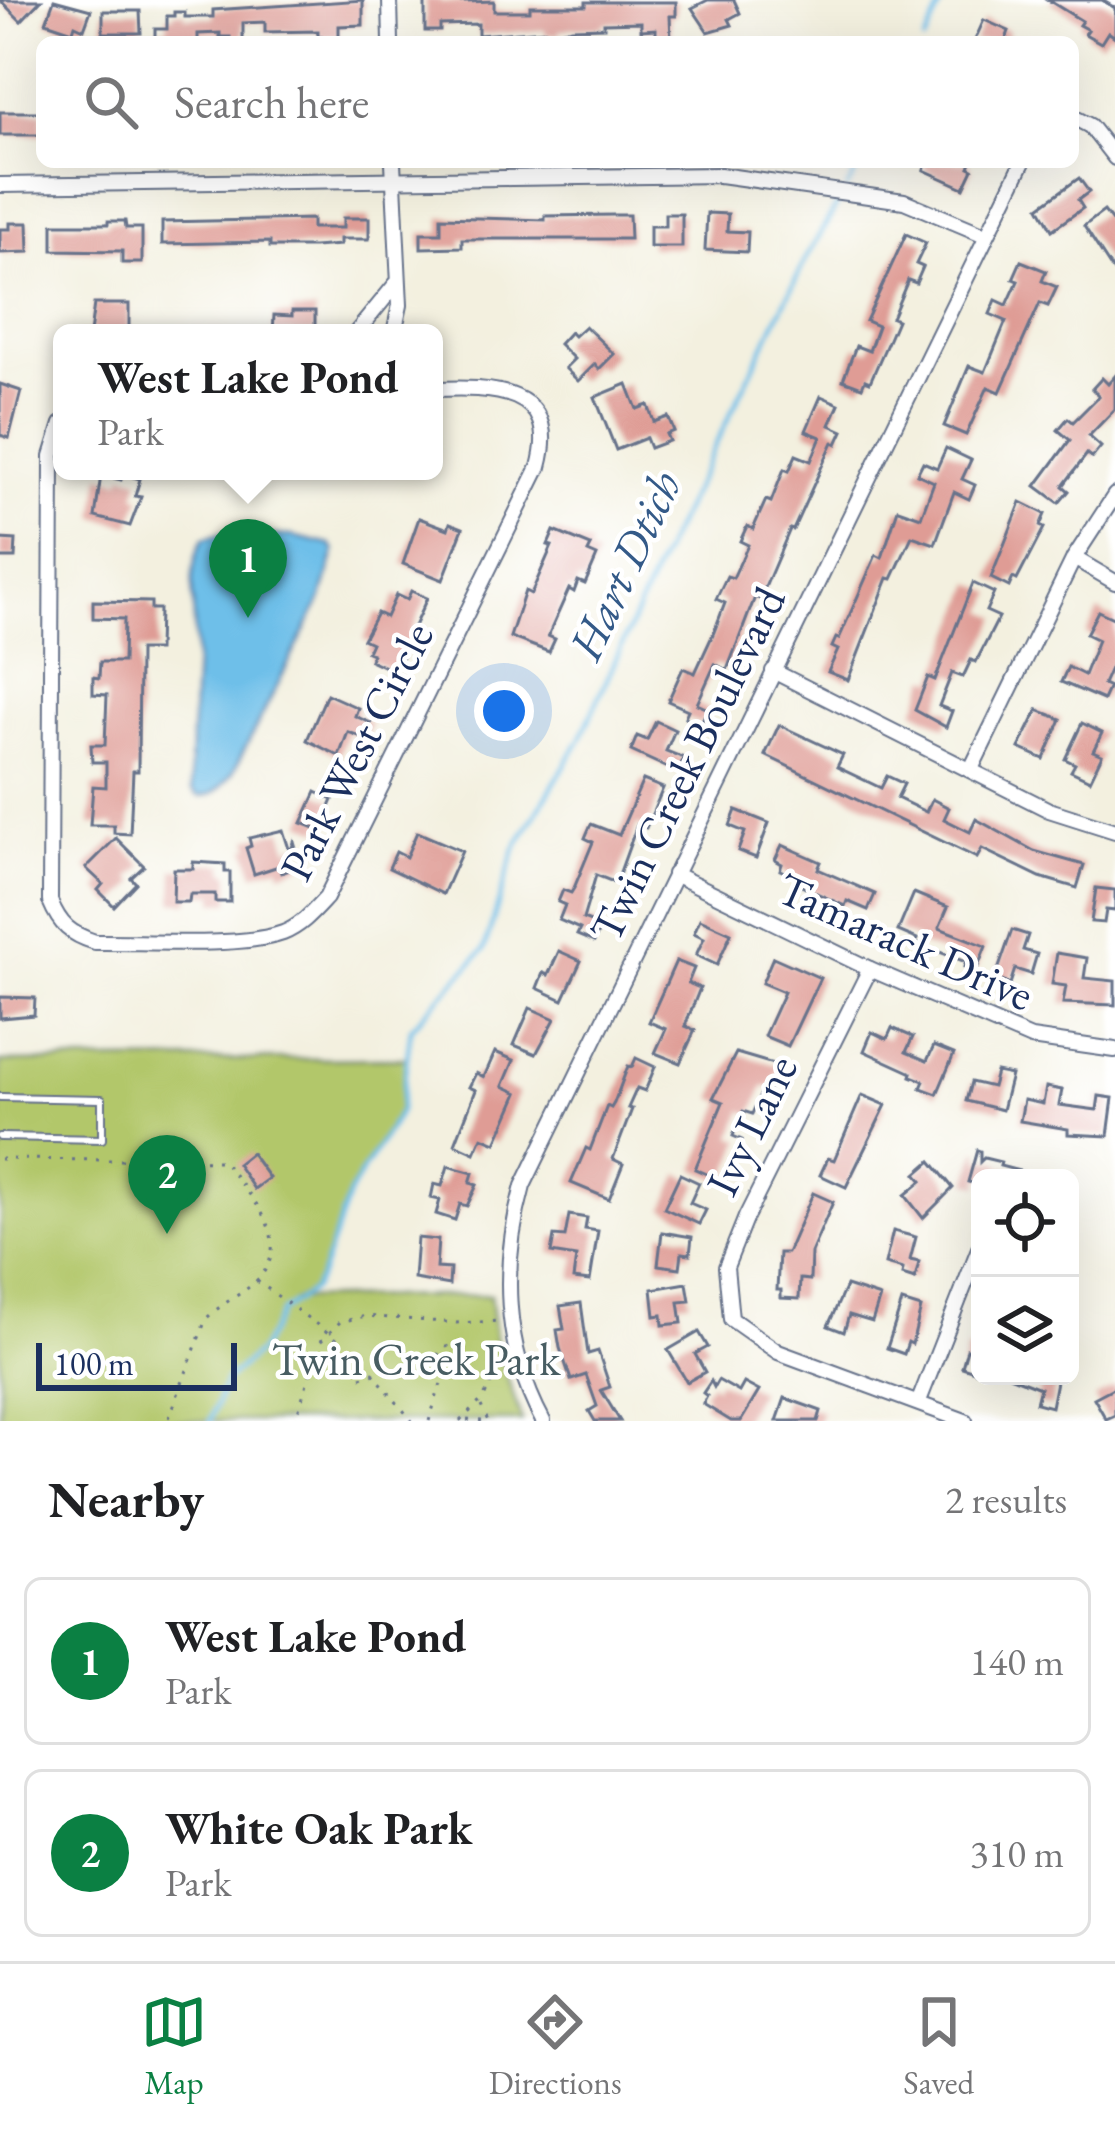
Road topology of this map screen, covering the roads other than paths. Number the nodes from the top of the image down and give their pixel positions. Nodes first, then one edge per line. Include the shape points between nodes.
1 (391, 0) edge
2 (391, 36) edge
3 (1079, 120) edge
4 (1115, 158) edge
5 (394, 168) edge
6 (1020, 168) edge
7 (394, 181) junction
8 (0, 184) edge
9 (986, 235) junction
10 (396, 284) junction
11 (368, 324) edge
12 (396, 324) edge
13 (443, 389) edge
14 (53, 453) edge
15 (1115, 495) edge
16 (1074, 558) junction
17 (1115, 582) edge
18 (773, 671) junction
19 (971, 770) junction
20 (1115, 831) edge
21 (674, 874) junction
22 (870, 969) junction
23 (1115, 1050) edge
24 (0, 1097) edge
25 (0, 1137) edge
26 (971, 1269) edge
27 (919, 1401) junction
28 (541, 1418) edge
29 (965, 1421) edge

1 - 2 street
3 - 4 street
5 - 7 street
6 - 9 street, Twin Creek Boulevard
7 - 8 street
7 - 9 street via 720,176 904,201
7 - 10 street
9 - 18 street, Twin Creek Boulevard
10 - 11 street
10 - 12 street
13 - 14 street, Park West Circle via 488,387 530,407 544,447 538,467 326,898 285,933 256,939 95,942 59,923 50,901
15 - 16 street
16 - 17 street
16 - 19 street
18 - 19 street
18 - 21 street, Twin Creek Boulevard
19 - 20 street via 1049,810
21 - 22 street, Tamarack Drive
21 - 28 street, Twin Creek Boulevard via 523,1186 507,1259 511,1320
22 - 23 street, Tamarack Drive via 1031,1038
22 - 27 street, Ivy Lane via 726,1267 731,1319 778,1352
24 - 25 lane via 102,1099 102,1138
26 - 27 street
27 - 29 street

